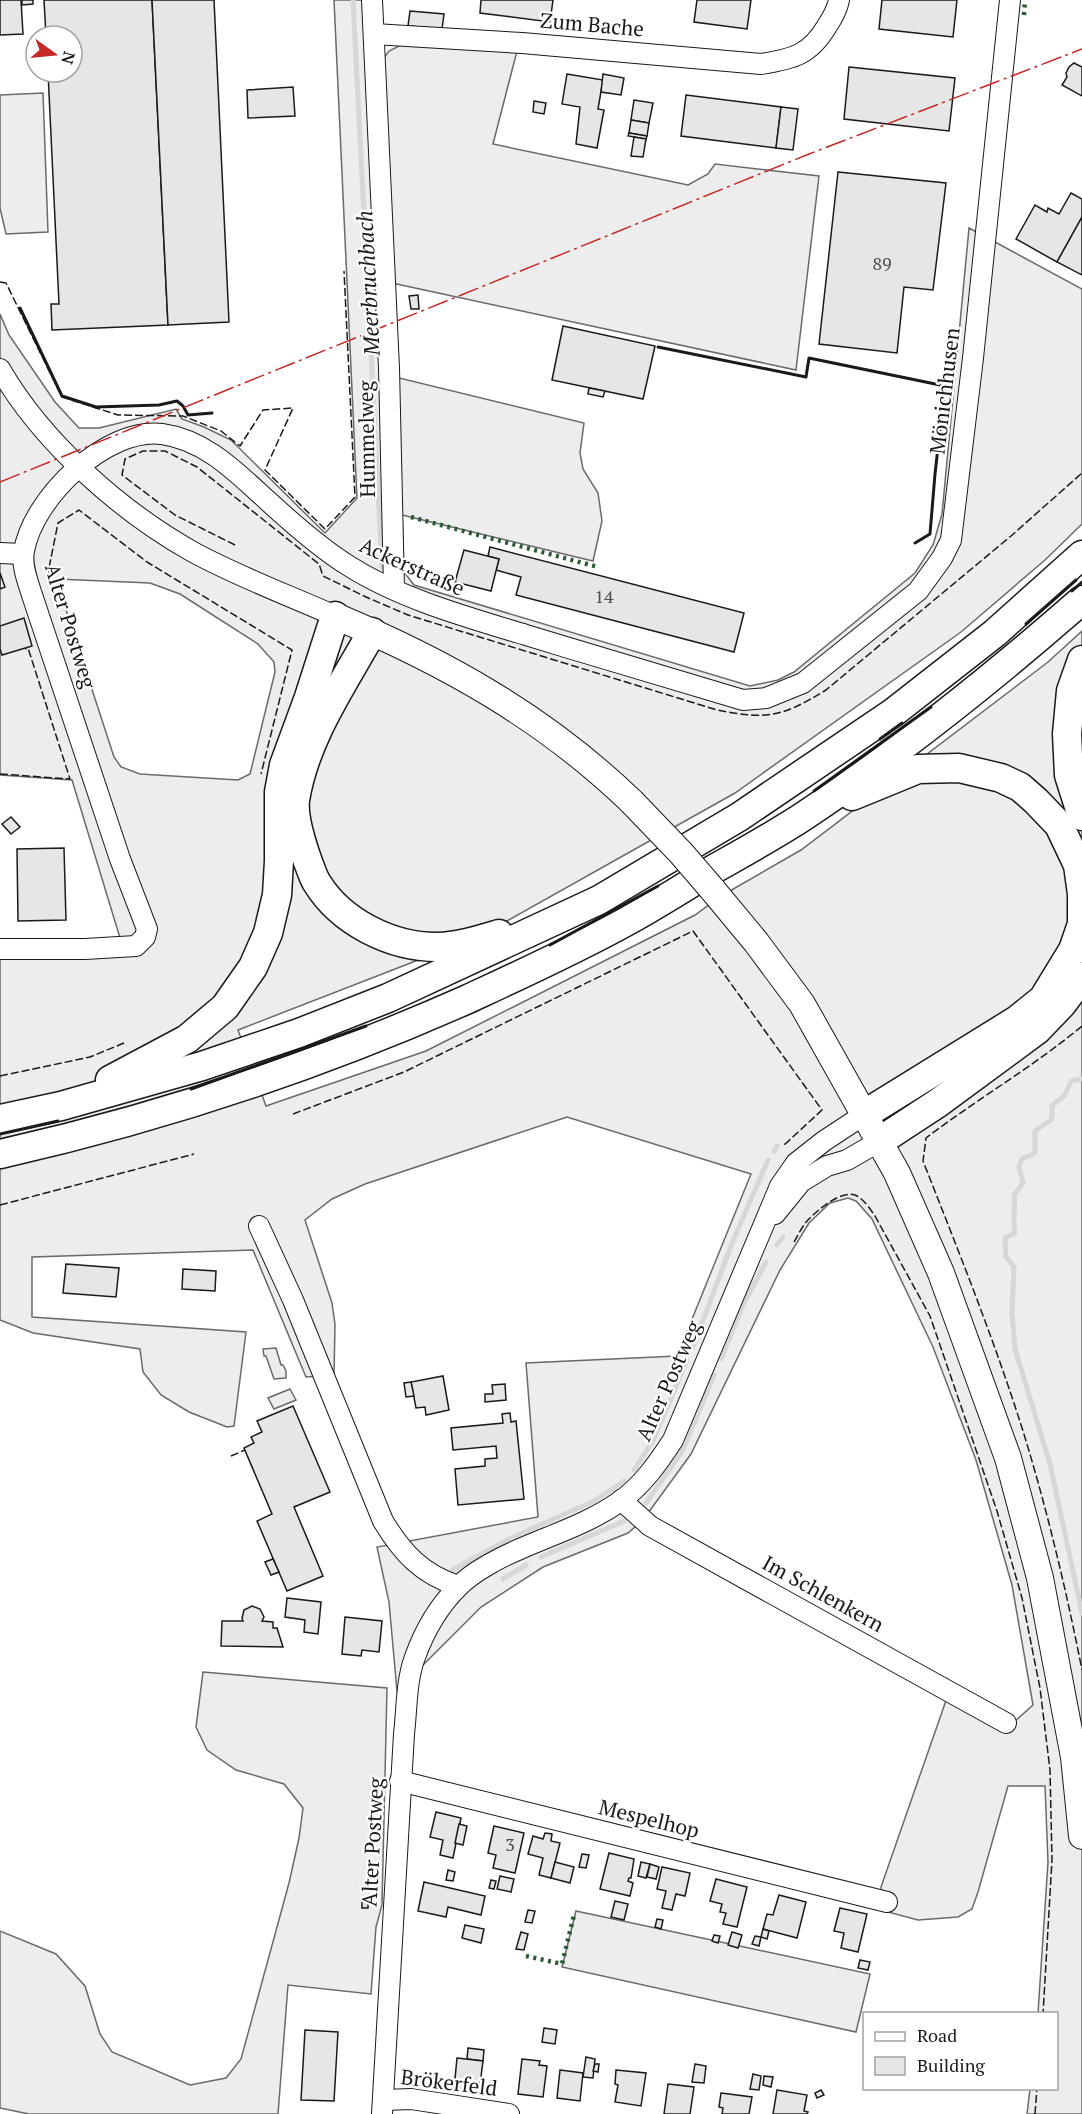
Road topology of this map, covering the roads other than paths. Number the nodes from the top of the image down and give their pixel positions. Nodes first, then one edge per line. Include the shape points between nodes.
1 (372, 0) edge
2 (839, 0) edge
3 (1010, 0) edge
4 (374, 34) junction
5 (0, 369) edge
6 (78, 466) junction
7 (0, 553) edge
8 (23, 554) junction
9 (1082, 555) edge
10 (394, 589) junction
11 (1082, 600) edge
12 (334, 616) junction
13 (372, 632) junction
14 (1082, 660) edge
15 (766, 698) joint
16 (803, 816) junction
17 (1082, 816) edge
18 (1082, 894) edge
19 (1082, 899) edge
20 (570, 913) junction
21 (0, 949) edge
22 (1082, 977) edge
23 (61, 1106) junction
24 (865, 1114) junction
25 (0, 1119) edge
26 (880, 1141) junction
27 (0, 1154) edge
28 (259, 1226) dead end
29 (760, 1233) junction
30 (621, 1500) junction
31 (459, 1586) junction
32 (1006, 1723) dead end
33 (400, 1782) junction
34 (1082, 1836) edge
35 (887, 1902) dead end
36 (383, 2107) edge
37 (509, 2114) edge

1 - 4 street, Hummelweg
2 - 4 street, Zum Bache via 818,42 804,53 761,64
3 - 15 street, Mönichhusen via 951,540 918,591 803,683
4 - 10 street, Hummelweg
5 - 6 street via 34,417
6 - 8 street, Alter Postweg via 45,504
6 - 10 street, Ackerstraße via 120,440 142,434 162,434 200,445 318,544 350,567
6 - 12 street via 127,509 193,552
7 - 8 street
8 - 21 street, Alter Postweg via 32,595 147,929 136,946
9 - 20 highway via 995,633 894,712 740,817
10 - 15 street, Ackerstraße via 436,608 743,700
11 - 16 highway via 1006,666
12 - 13 main road
12 - 23 highway via 284,765 279,792 277,895 268,933 253,968 225,1007 187,1039
13 - 20 highway via 303,763 295,804 301,843 317,882 356,923 396,941 436,947 470,942
13 - 24 main road, bridge via 442,665 510,705 598,769 632,802 756,942 802,1004
14 - 17 highway via 1071,691 1067,734 1069,775
16 - 18 highway via 918,769 959,768 1001,778 1020,787 1059,825 1078,865
16 - 27 highway via 628,921 409,1025 225,1094
19 - 24 highway via 1082,924 1073,950 1043,999 1017,1020
20 - 23 highway via 388,998 299,1033 202,1066
22 - 26 highway via 1037,1030
23 - 25 highway
24 - 26 main road
24 - 29 street, Alter Postweg via 796,1163 780,1186
26 - 29 street, Alter Postweg via 801,1182
26 - 34 main road via 941,1274 1008,1458 1040,1578 1074,1757
28 - 31 street via 383,1521 398,1545 422,1568
29 - 30 street, Alter Postweg via 672,1440 657,1465
30 - 31 street, Alter Postweg via 573,1527 519,1549
30 - 32 street, Im Schlenkern via 650,1526
31 - 33 street, Alter Postweg via 430,1624 415,1658
33 - 35 street, Mespelhop
33 - 36 street, Alter Postweg
36 - 37 street, Brökerfeld via 411,2099

